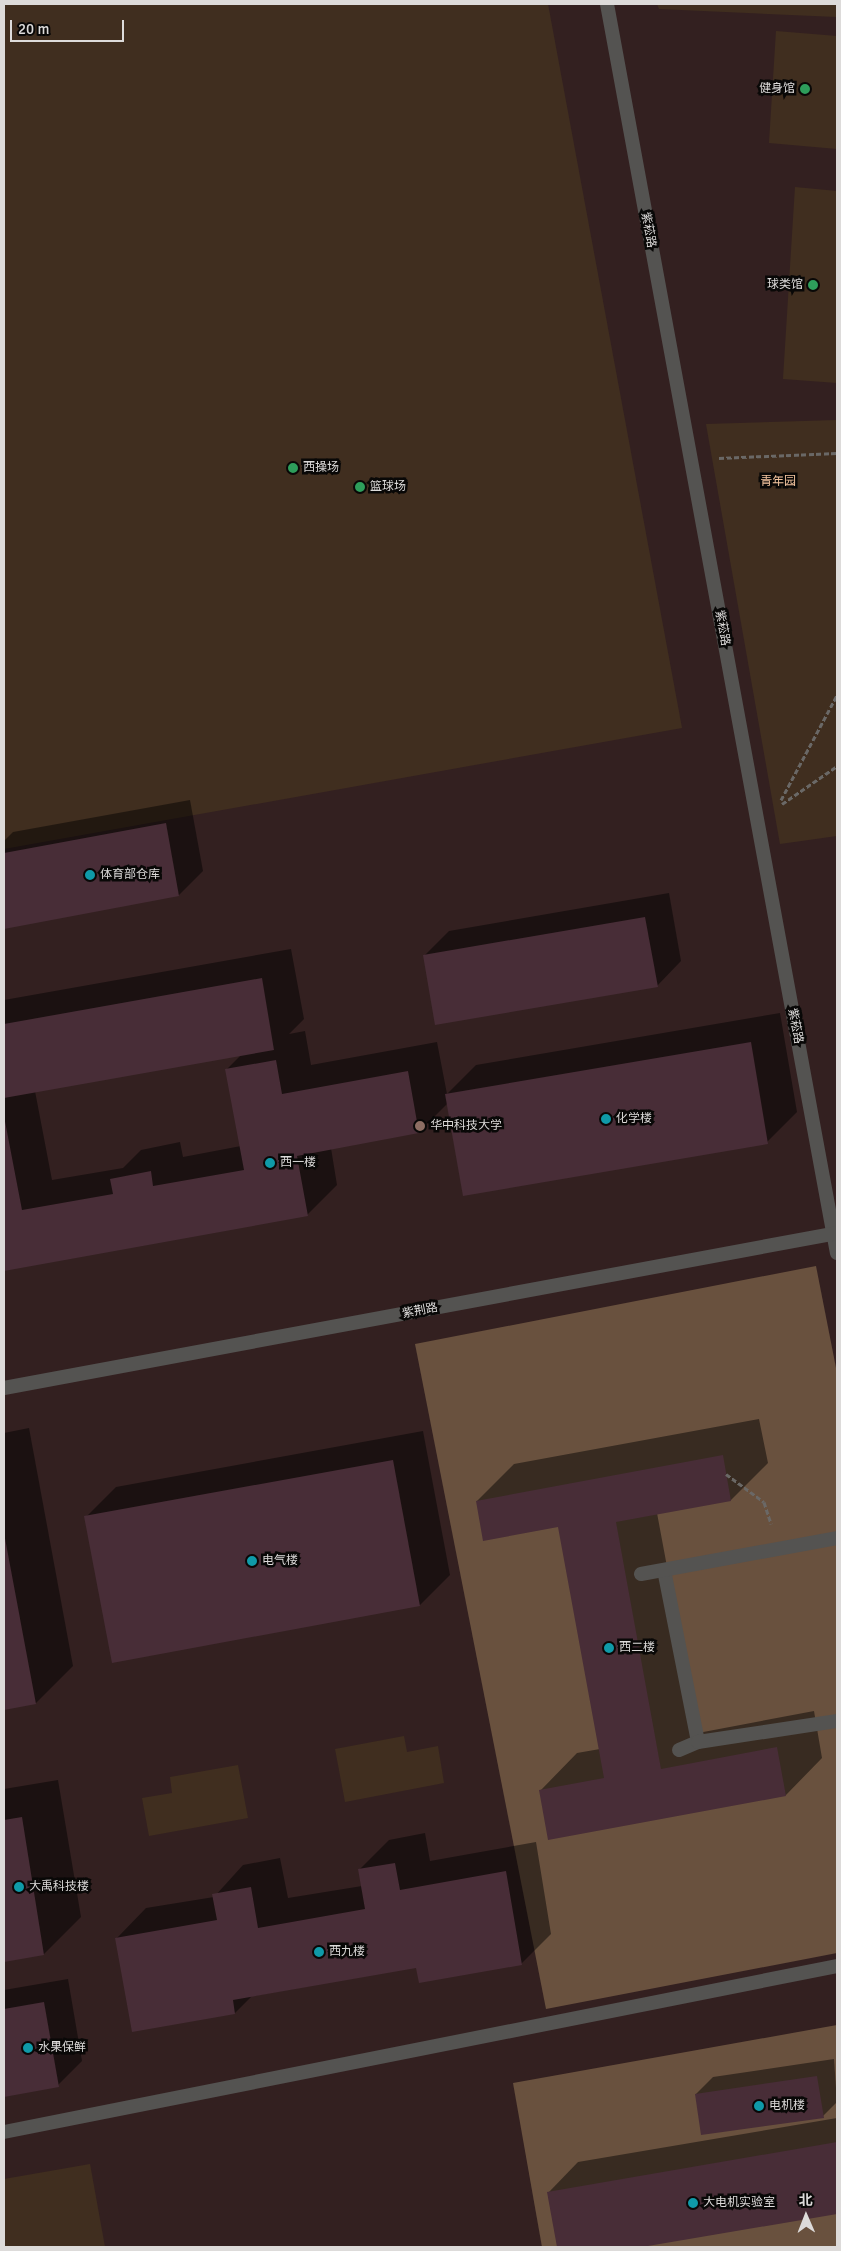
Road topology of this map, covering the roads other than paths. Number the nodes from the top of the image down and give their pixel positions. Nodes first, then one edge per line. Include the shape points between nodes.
1 (607, 4) edge
2 (836, 1234) edge
3 (837, 1252) edge
4 (4, 1388) edge
5 (837, 1538) edge
6 (664, 1570) junction
7 (641, 1574) dead end
8 (837, 1721) edge
9 (698, 1742) junction
10 (679, 1750) dead end
11 (837, 1966) edge
12 (4, 2132) edge

1 - 2 street, 紫菘路
2 - 3 street, 紫菘路
2 - 4 street, 紫荆路
5 - 6 street
6 - 7 street
6 - 9 street
8 - 9 street
9 - 10 street
11 - 12 street

